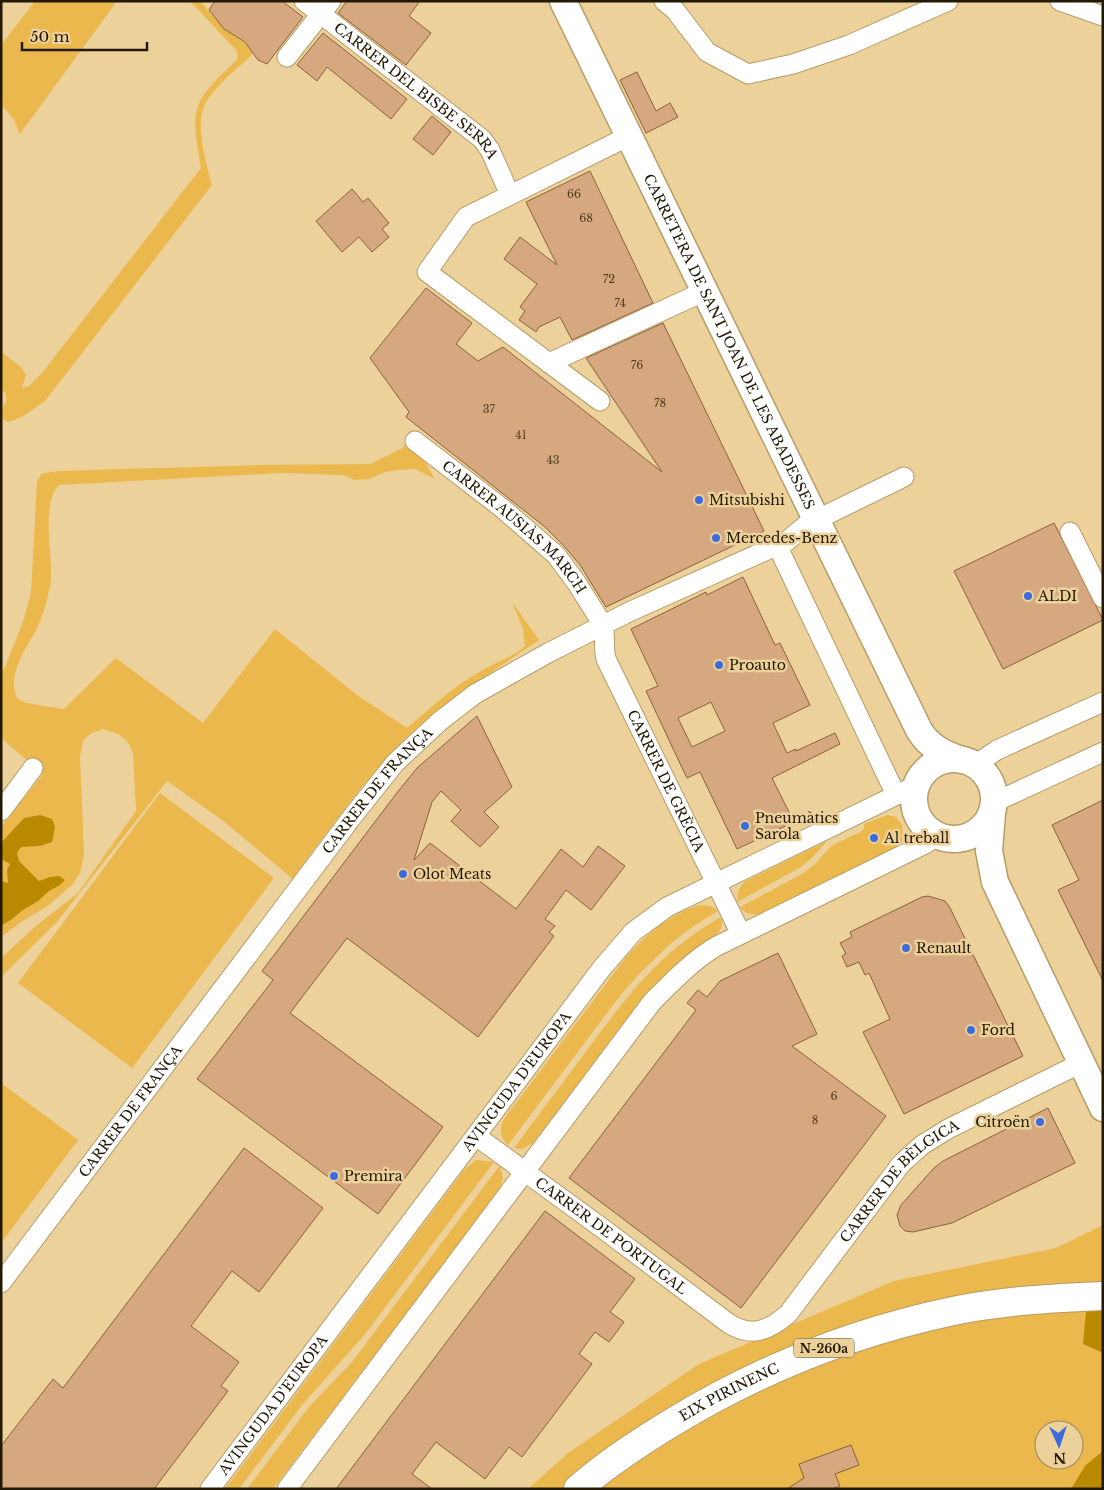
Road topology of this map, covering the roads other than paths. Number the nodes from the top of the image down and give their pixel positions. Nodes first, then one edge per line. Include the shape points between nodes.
1 (304, 1) edge
2 (564, 1) edge
3 (664, 1) edge
4 (948, 1) edge
5 (1060, 1) edge
6 (326, 8) edge
7 (1101, 11) edge
8 (287, 57) dead end
9 (629, 136) junction
10 (510, 195) junction
11 (705, 291) junction
12 (549, 363) junction
13 (600, 401) dead end
14 (415, 441) dead end
15 (904, 477) dead end
16 (816, 520) junction
17 (1070, 532) dead end
18 (777, 545) junction
19 (1103, 598) edge
20 (603, 626) junction
21 (1103, 702) edge
22 (923, 736) junction
23 (1103, 752) edge
24 (969, 762) junction
25 (33, 768) dead end
26 (911, 785) junction
27 (993, 808) junction
28 (1, 811) edge
29 (943, 838) junction
30 (994, 882) junction
31 (715, 883) junction
32 (741, 934) junction
33 (1081, 1063) junction
34 (1103, 1108) edge
35 (476, 1136) junction
36 (525, 1173) junction
37 (1, 1283) edge
38 (1103, 1296) edge
39 (748, 1331) joint
40 (210, 1489) edge
41 (287, 1489) edge
42 (578, 1489) edge

1 - 6 street, CARRER DEL BISBE SERRA
2 - 9 main road, CARRETERA DE SANT JOAN DE LES ABADESSES
3 - 4 street via 675,10 707,52 748,74 793,64 848,44
5 - 7 street
6 - 8 street
6 - 10 street, CARRER DEL BISBE SERRA via 482,139
9 - 10 street
9 - 11 main road, CARRETERA DE SANT JOAN DE LES ABADESSES
10 - 12 street via 466,217 427,272
11 - 12 street
11 - 16 main road, CARRETERA DE SANT JOAN DE LES ABADESSES
12 - 13 street
14 - 20 street, CARRER AUSIÀS MARCH via 502,508 556,555
15 - 16 street, CARRER DE FRANÇA
16 - 18 street, CARRER DE FRANÇA
16 - 22 main road, CARRETERA DE SANT JOAN DE LES ABADESSES
17 - 19 street
18 - 20 street, CARRER DE FRANÇA
18 - 26 street
20 - 31 street, CARRER DE GRÈCIA via 606,659
20 - 37 street, CARRER DE FRANÇA via 475,694 395,763
21 - 24 street
22 - 24 main road, CARRETERA DE SANT JOAN DE LES ABADESSES via 939,751
22 - 26 main road, CARRETERA DE SANT JOAN DE LES ABADESSES via 924,756
23 - 27 street
24 - 26 main road via 944,760
24 - 27 main road via 982,770 992,785
25 - 28 street
26 - 29 main road via 921,823
26 - 31 street, AVINGUDA D'EUROPA
27 - 29 main road via 987,822 971,836
27 - 30 main road via 989,851
29 - 30 main road via 980,862
29 - 32 street
30 - 33 main road
31 - 32 street, CARRER DE GRÈCIA
31 - 35 street, AVINGUDA D'EUROPA via 668,907 633,932 602,968
32 - 36 street via 698,958 652,1002
33 - 34 main road
33 - 39 street, CARRER DE BÈLGICA via 948,1129 910,1154 788,1314 770,1327
35 - 36 street, CARRER DE PORTUGAL
35 - 40 street, AVINGUDA D'EUROPA
36 - 39 street, CARRER DE PORTUGAL via 728,1324
36 - 41 street
38 - 42 main road, EIX PIRINENC / N-260a via 1017,1301 954,1311 898,1324 803,1355 701,1405 647,1437

